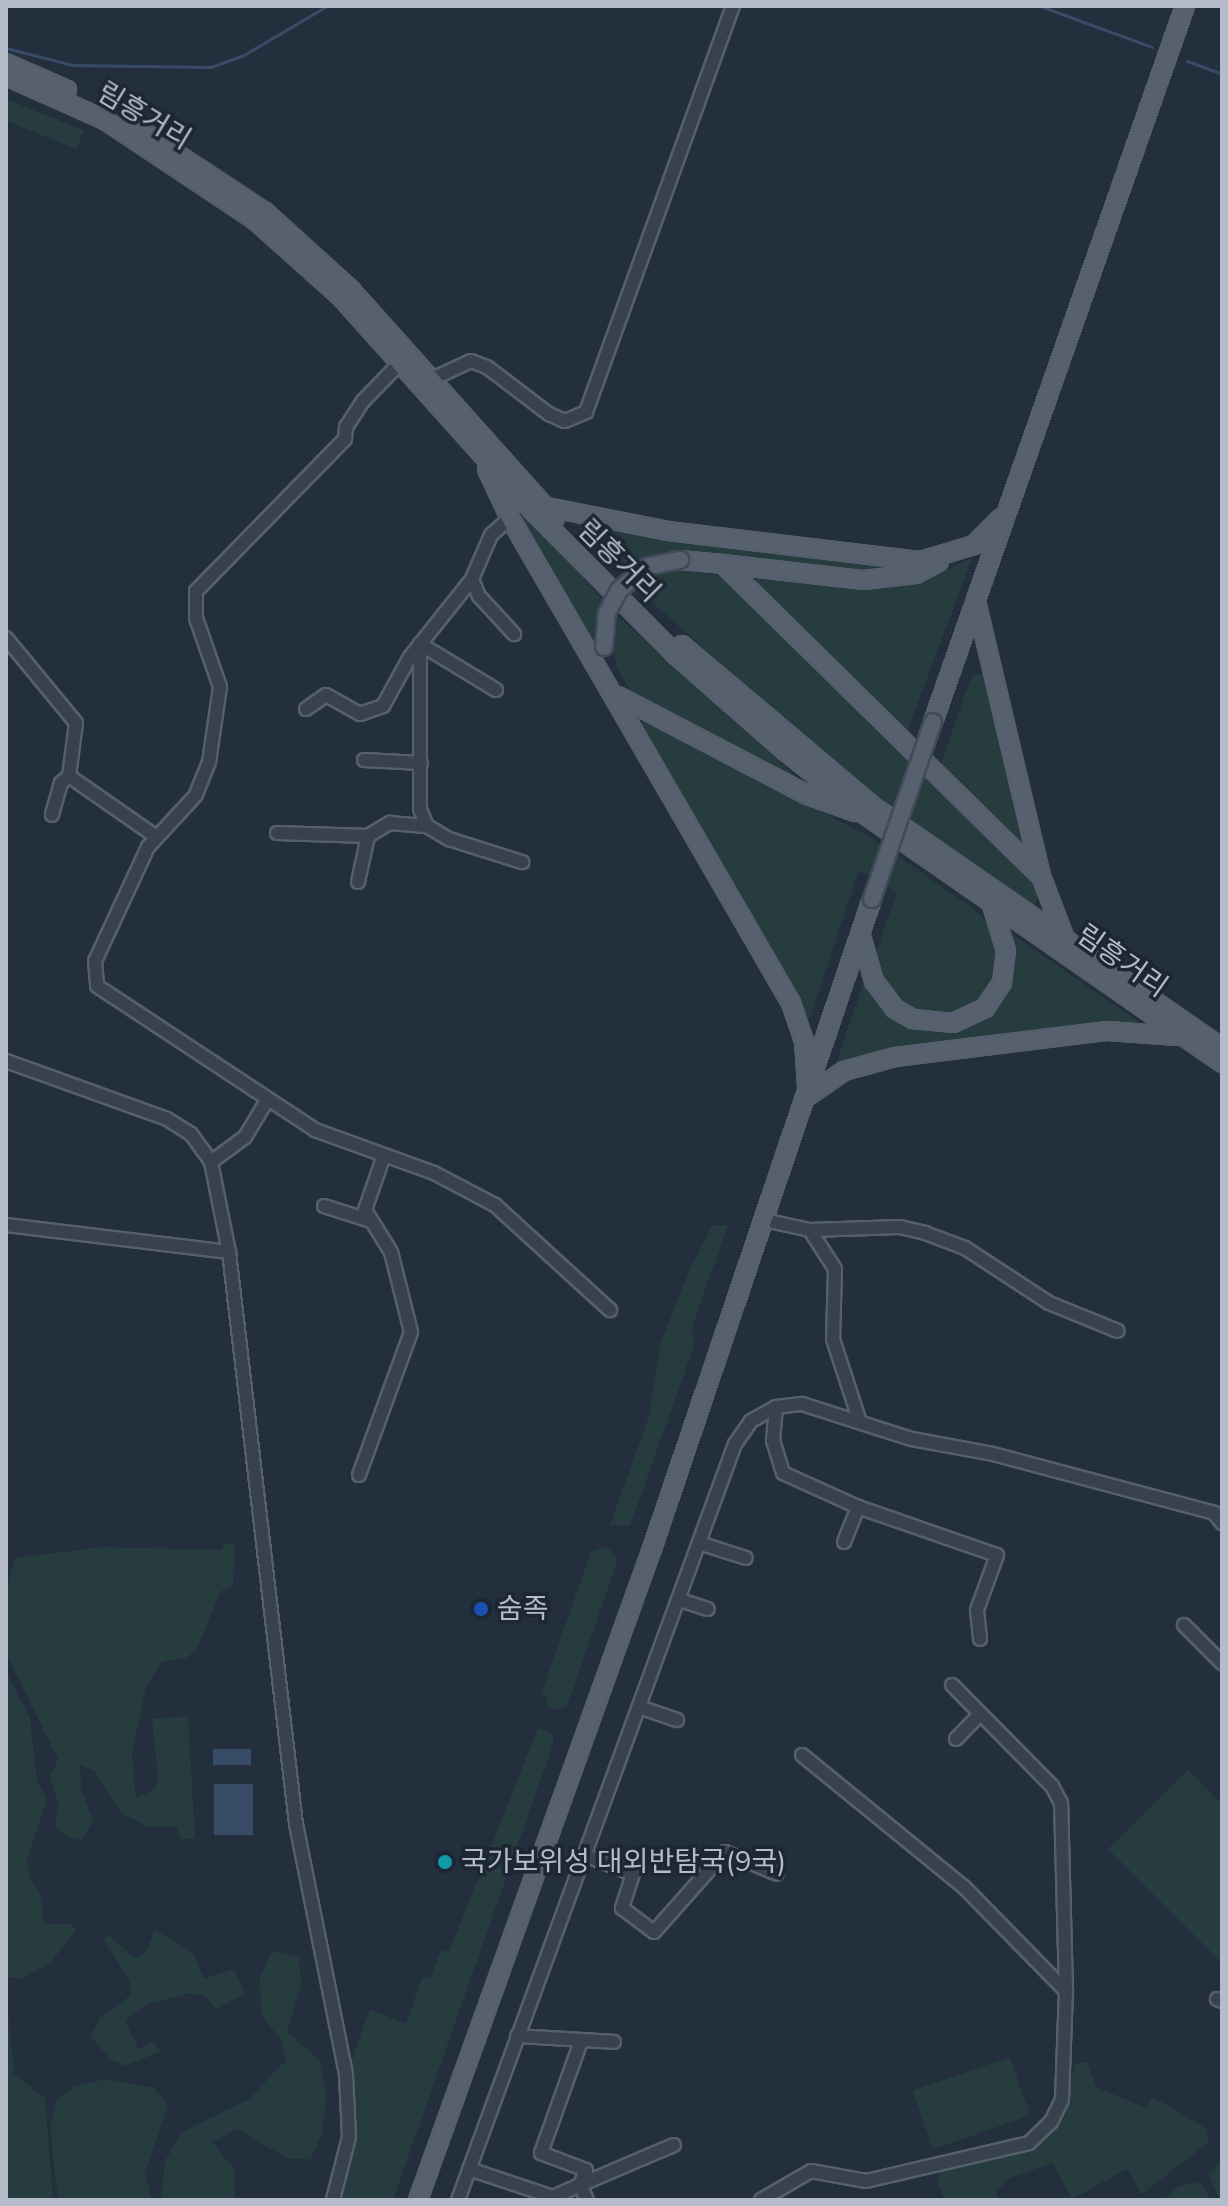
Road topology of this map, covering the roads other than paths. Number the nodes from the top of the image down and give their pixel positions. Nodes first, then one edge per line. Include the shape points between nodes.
1 (733, 6) edge
2 (1185, 6) edge
3 (6, 63) edge
4 (6, 76) edge
5 (400, 363) junction
6 (432, 379) junction
7 (481, 455) junction
8 (1012, 504) junction
9 (543, 506) junction
10 (510, 518) junction
11 (951, 555) junction
12 (723, 564) junction
13 (472, 579) junction
14 (975, 596) junction
15 (514, 634) dead end
16 (6, 638) edge
17 (420, 644) junction
18 (496, 690) dead end
19 (611, 690) junction
20 (306, 709) dead end
21 (364, 760) dead end
22 (421, 763) junction
23 (69, 776) junction
24 (52, 815) dead end
25 (867, 816) junction
26 (427, 826) junction
27 (277, 833) dead end
28 (155, 836) junction
29 (368, 836) junction
30 (522, 862) dead end
31 (1041, 876) junction
32 (358, 882) dead end
33 (991, 902) junction
34 (861, 936) junction
35 (1065, 939) junction
36 (1184, 1037) junction
37 (1222, 1048) edge
38 (6, 1061) edge
39 (1222, 1063) edge
40 (808, 1096) junction
41 (266, 1102) junction
42 (384, 1155) junction
43 (211, 1162) junction
44 (324, 1206) dead end
45 (368, 1220) junction
46 (764, 1220) junction
47 (6, 1225) edge
48 (810, 1230) junction
49 (229, 1252) junction
50 (610, 1310) dead end
51 (1118, 1331) dead end
52 (776, 1407) junction
53 (860, 1422) junction
54 (359, 1475) dead end
55 (858, 1507) junction
56 (1219, 1514) edge
57 (844, 1542) dead end
58 (699, 1543) junction
59 (746, 1558) dead end
60 (680, 1600) junction
61 (708, 1609) dead end
62 (1184, 1625) dead end
63 (980, 1639) dead end
64 (1222, 1663) edge
65 (952, 1685) dead end
66 (642, 1708) junction
67 (980, 1714) junction
68 (677, 1720) dead end
69 (956, 1739) dead end
70 (802, 1755) dead end
71 (587, 1856) junction
72 (777, 1874) dead end
73 (1066, 1991) junction
74 (517, 2036) junction
75 (614, 2042) dead end
76 (580, 2044) junction
77 (674, 2145) dead end
78 (469, 2169) junction
79 (580, 2185) junction
80 (333, 2200) edge
81 (418, 2200) edge
82 (458, 2200) edge
83 (587, 2200) edge
84 (761, 2200) edge

1 - 6 street via 586,412 565,421 549,414 487,367 471,361
2 - 8 main road
3 - 6 main road, 림흥거리 via 118,116 265,212 351,290
4 - 5 main road, 림흥거리 via 102,118 255,220 341,297
5 - 7 main road, 림흥거리
5 - 28 street via 363,401 346,427 345,439 196,591 196,618 220,687 209,762 196,795
6 - 9 main road, 림흥거리
7 - 10 main road
7 - 25 main road, 림흥거리 via 676,655
8 - 11 main road via 989,532
8 - 14 main road
9 - 11 main road via 668,531 894,559
9 - 35 main road, 림흥거리 via 684,647 790,740 871,805
10 - 13 street via 491,535
10 - 19 main road
11 - 12 main road via 895,579
12 - 19 main road, bridge via 680,560 649,566 619,590 607,613 604,647
12 - 31 main road
13 - 15 street via 479,596
13 - 17 street
14 - 31 main road
14 - 34 main road, bridge
16 - 23 street via 74,715
17 - 18 street
17 - 20 street via 376,711 360,714 326,695
17 - 22 street
19 - 25 main road via 629,705 807,795
19 - 40 main road via 791,1003 804,1041
21 - 22 street
22 - 26 street via 420,809
23 - 24 street via 61,783
23 - 28 street
25 - 33 main road, 림흥거리
26 - 29 street via 390,823
26 - 30 street via 449,839
27 - 29 street
28 - 41 street via 95,961 97,986
29 - 32 street
31 - 35 main road
33 - 34 main road via 1006,951 1002,983 985,1008 953,1023 913,1019 895,1009 874,981
33 - 36 main road, 림흥거리
34 - 40 main road
35 - 37 main road, 림흥거리
36 - 39 main road, 림흥거리
36 - 40 main road via 1107,1031 895,1057 844,1071
38 - 43 street via 167,1119 191,1134
40 - 46 main road
41 - 42 street via 315,1130
41 - 43 street via 245,1137
42 - 45 street via 366,1201
42 - 50 street via 463,1186 495,1205
43 - 49 street
44 - 45 street
45 - 54 street via 386,1241 411,1332
46 - 48 street
46 - 81 main road
47 - 49 street
48 - 51 street via 881,1226 925,1233 965,1248 1049,1303
48 - 53 street via 835,1269 833,1339
49 - 80 street via 288,1763 346,2075 349,2137
52 - 53 street via 802,1404
52 - 55 street via 773,1441 783,1473
52 - 58 street via 743,1429
53 - 56 street
55 - 57 street
55 - 63 street via 997,1555 977,1610
58 - 59 street
58 - 60 street
60 - 61 street
60 - 66 street
62 - 64 street
65 - 67 street
66 - 68 street
66 - 71 street
67 - 69 street
67 - 73 street via 1052,1786 1061,1803
70 - 73 street via 964,1887
71 - 72 street via 633,1874 622,1908 654,1932 725,1852
71 - 74 street
73 - 84 street via 1062,2099 1051,2122 1029,2143 866,2181 811,2171
74 - 76 street
74 - 78 street
75 - 76 street
76 - 79 street via 541,2153 586,2170
77 - 79 street
78 - 79 street via 553,2197
78 - 82 street
79 - 83 street

